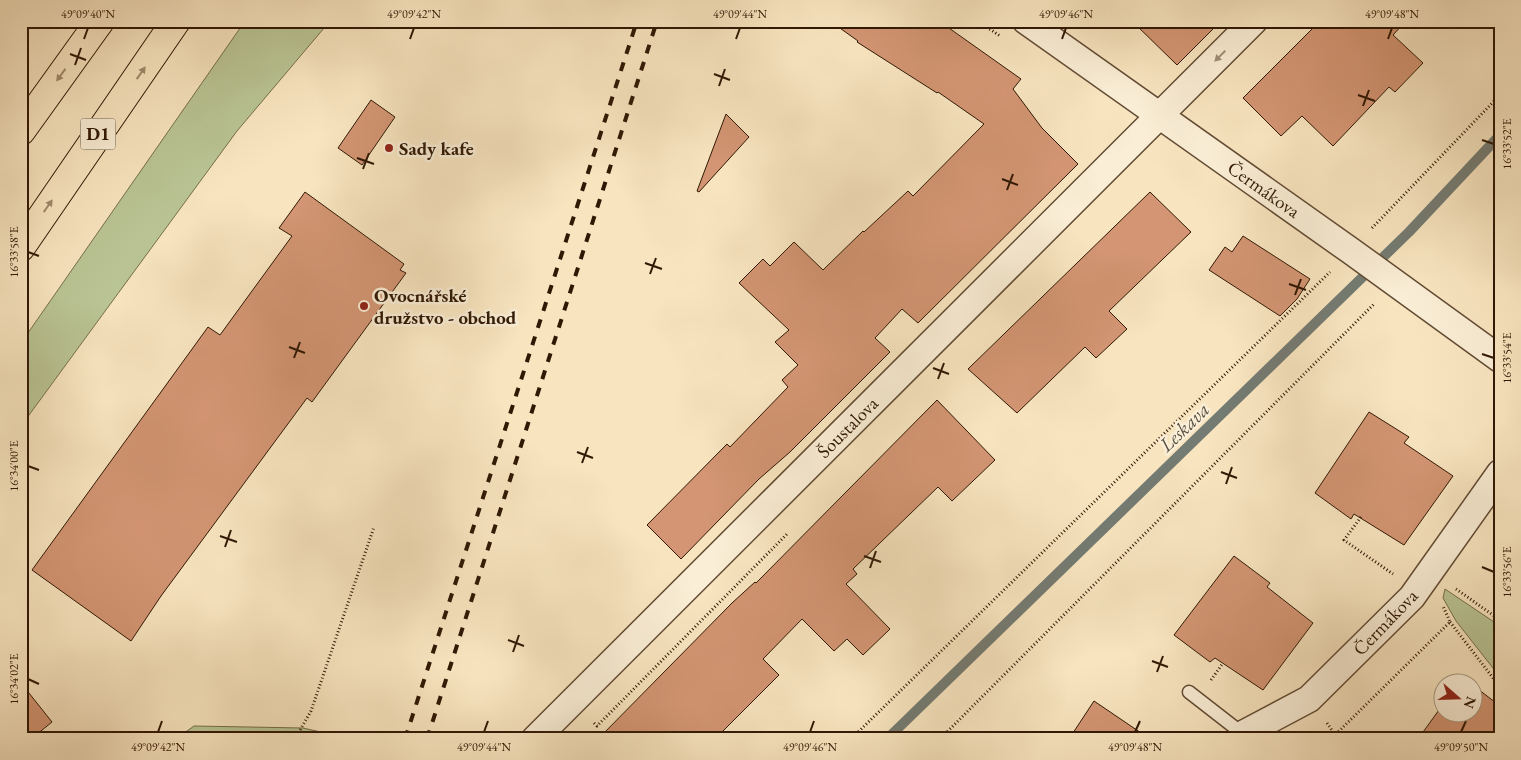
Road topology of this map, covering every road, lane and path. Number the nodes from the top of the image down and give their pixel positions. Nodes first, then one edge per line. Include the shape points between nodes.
1 (100, 21) edge
2 (176, 21) edge
3 (1026, 21) edge
4 (1254, 21) edge
5 (1500, 95) edge
6 (1159, 115) junction
7 (21, 131) edge
8 (21, 247) edge
9 (1353, 252) junction
10 (1384, 290) junction
11 (1500, 359) edge
12 (1500, 473) edge
13 (1361, 518) dead end
14 (374, 527) dead end
15 (1430, 571) junction
16 (1412, 597) junction
17 (1500, 620) edge
18 (1450, 622) dead end
19 (1500, 687) edge
20 (1189, 692) dead end
21 (1241, 736) edge
22 (295, 739) edge
23 (535, 739) edge
24 (851, 739) edge
25 (940, 739) edge

1 -> 7 highway
8 -> 2 highway, D1
3 - 6 street, Čermákova
4 -> 6 street, Šoustalova
5 - 9 path
6 - 9 street, Čermákova
6 - 23 street, Šoustalova
9 - 10 street, Čermákova
9 - 24 path
10 - 11 street, Čermákova
10 - 25 path
12 - 15 street, Čermákova
13 - 16 path via 1344,540 1402,581
14 - 22 path via 311,711
15 - 16 street, Čermákova
15 - 17 path
16 - 21 street, Čermákova via 1309,699
18 - 19 path
20 - 21 lane

